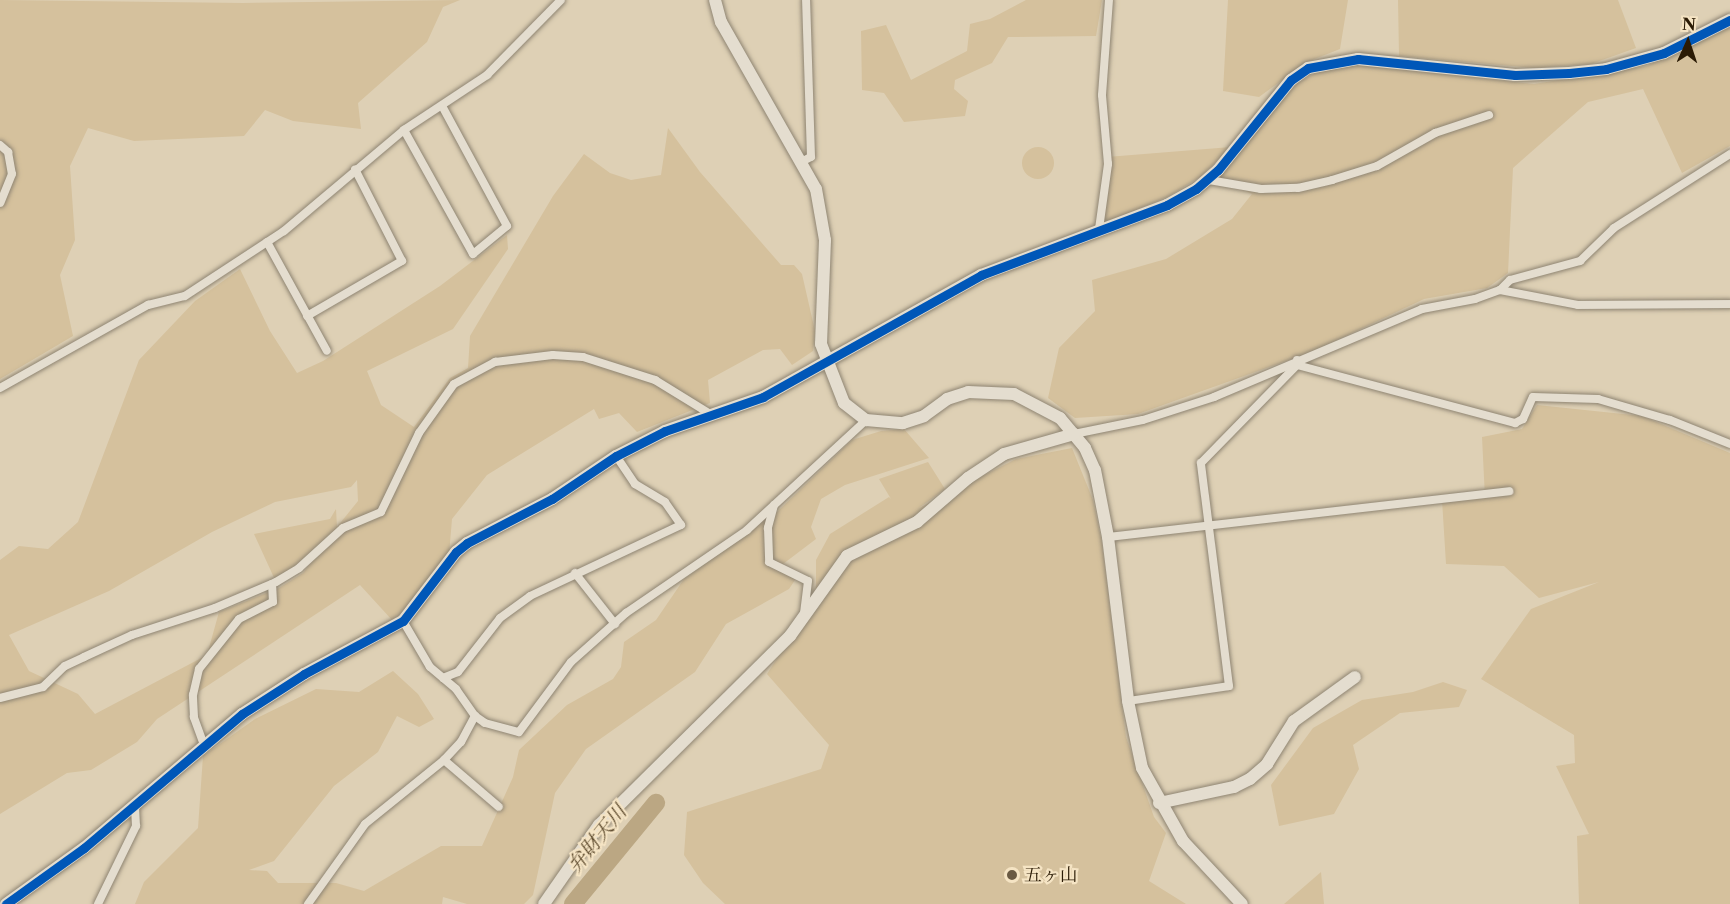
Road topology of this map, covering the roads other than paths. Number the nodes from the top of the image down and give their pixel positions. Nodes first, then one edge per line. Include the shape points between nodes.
1 (561, 0) edge
2 (806, 0) edge
3 (1109, 0) edge
4 (714, 3) edge
5 (1730, 20) edge
6 (442, 106) junction
7 (1489, 115) dead end
8 (404, 130) junction
9 (0, 145) edge
10 (1730, 154) edge
11 (803, 161) junction
12 (355, 169) junction
13 (1209, 180) junction
14 (0, 203) edge
15 (1099, 229) junction
16 (267, 242) junction
17 (1500, 290) junction
18 (1730, 304) edge
19 (308, 316) junction
20 (327, 351) dead end
21 (1297, 363) junction
22 (826, 364) junction
23 (0, 388) edge
24 (712, 415) junction
25 (866, 420) junction
26 (1074, 434) junction
27 (1730, 444) edge
28 (616, 456) junction
29 (1509, 491) dead end
30 (774, 504) junction
31 (1209, 523) junction
32 (1108, 537) junction
33 (575, 573) junction
34 (272, 584) junction
35 (803, 617) junction
36 (403, 621) junction
37 (615, 624) junction
38 (1355, 677) dead end
39 (443, 678) junction
40 (0, 698) edge
41 (1128, 701) junction
42 (475, 716) junction
43 (204, 745) junction
44 (444, 760) junction
45 (1159, 803) junction
46 (135, 804) junction
47 (499, 807) dead end
48 (6, 904) edge
49 (98, 904) edge
50 (308, 904) edge
51 (544, 904) edge
52 (1242, 904) edge

1 - 6 street via 487,75
2 - 11 street via 811,157
3 - 15 street via 1102,95 1108,164
4 - 11 street
5 - 13 street via 1664,53 1605,69 1569,73 1515,75 1358,58 1325,62 1291,80
6 - 8 street
6 - 8 street via 507,226 473,254
7 - 13 street via 1435,133 1377,166 1321,183 1261,189
8 - 12 street
9 - 14 street via 8,152 12,174
10 - 17 street via 1614,228 1580,261 1510,280
11 - 22 street via 824,220 821,334
12 - 16 street
12 - 19 street via 402,261
13 - 15 street via 1167,205
15 - 22 street via 981,275
16 - 19 street
16 - 23 street via 185,296 148,305
17 - 18 street via 1578,305
17 - 21 street via 1422,309
19 - 20 street
21 - 26 street via 1143,420
21 - 27 street via 1515,423 1523,419 1533,397 1598,399 1670,420
21 - 31 street via 1201,463
22 - 24 street via 763,397
22 - 25 street via 844,403
24 - 28 street via 665,430
24 - 34 street via 655,380 583,357 553,355 495,362 454,384 419,433 381,512 343,528 299,568
25 - 26 street via 903,423 924,416 947,399 988,391 1032,400 1060,418
25 - 30 street
26 - 32 street via 1095,470
26 - 35 street via 1004,454 968,478 917,522 847,556
28 - 33 street via 635,484 665,502 681,525
28 - 36 street via 552,499 462,548
29 - 31 street
30 - 35 street via 768,528 769,562 808,581
30 - 37 street via 747,530
31 - 32 street
31 - 41 street via 1229,686
32 - 41 street
33 - 37 street
33 - 39 street via 530,596 500,618 458,672
34 - 40 street via 132,635 65,666 44,687
34 - 43 street via 273,602 239,619 199,669 193,695 194,717
35 - 51 street via 790,636 599,825
36 - 39 street via 430,667
36 - 43 street via 304,674 242,714
37 - 42 street via 571,662 519,732 485,723
38 - 45 street via 1294,721 1267,764 1250,779 1234,787
39 - 42 street
41 - 45 street via 1142,768
42 - 44 street via 461,742
43 - 46 street
44 - 47 street
44 - 50 street via 365,824
45 - 52 street via 1183,841
46 - 48 street via 84,848
46 - 49 street via 136,826

